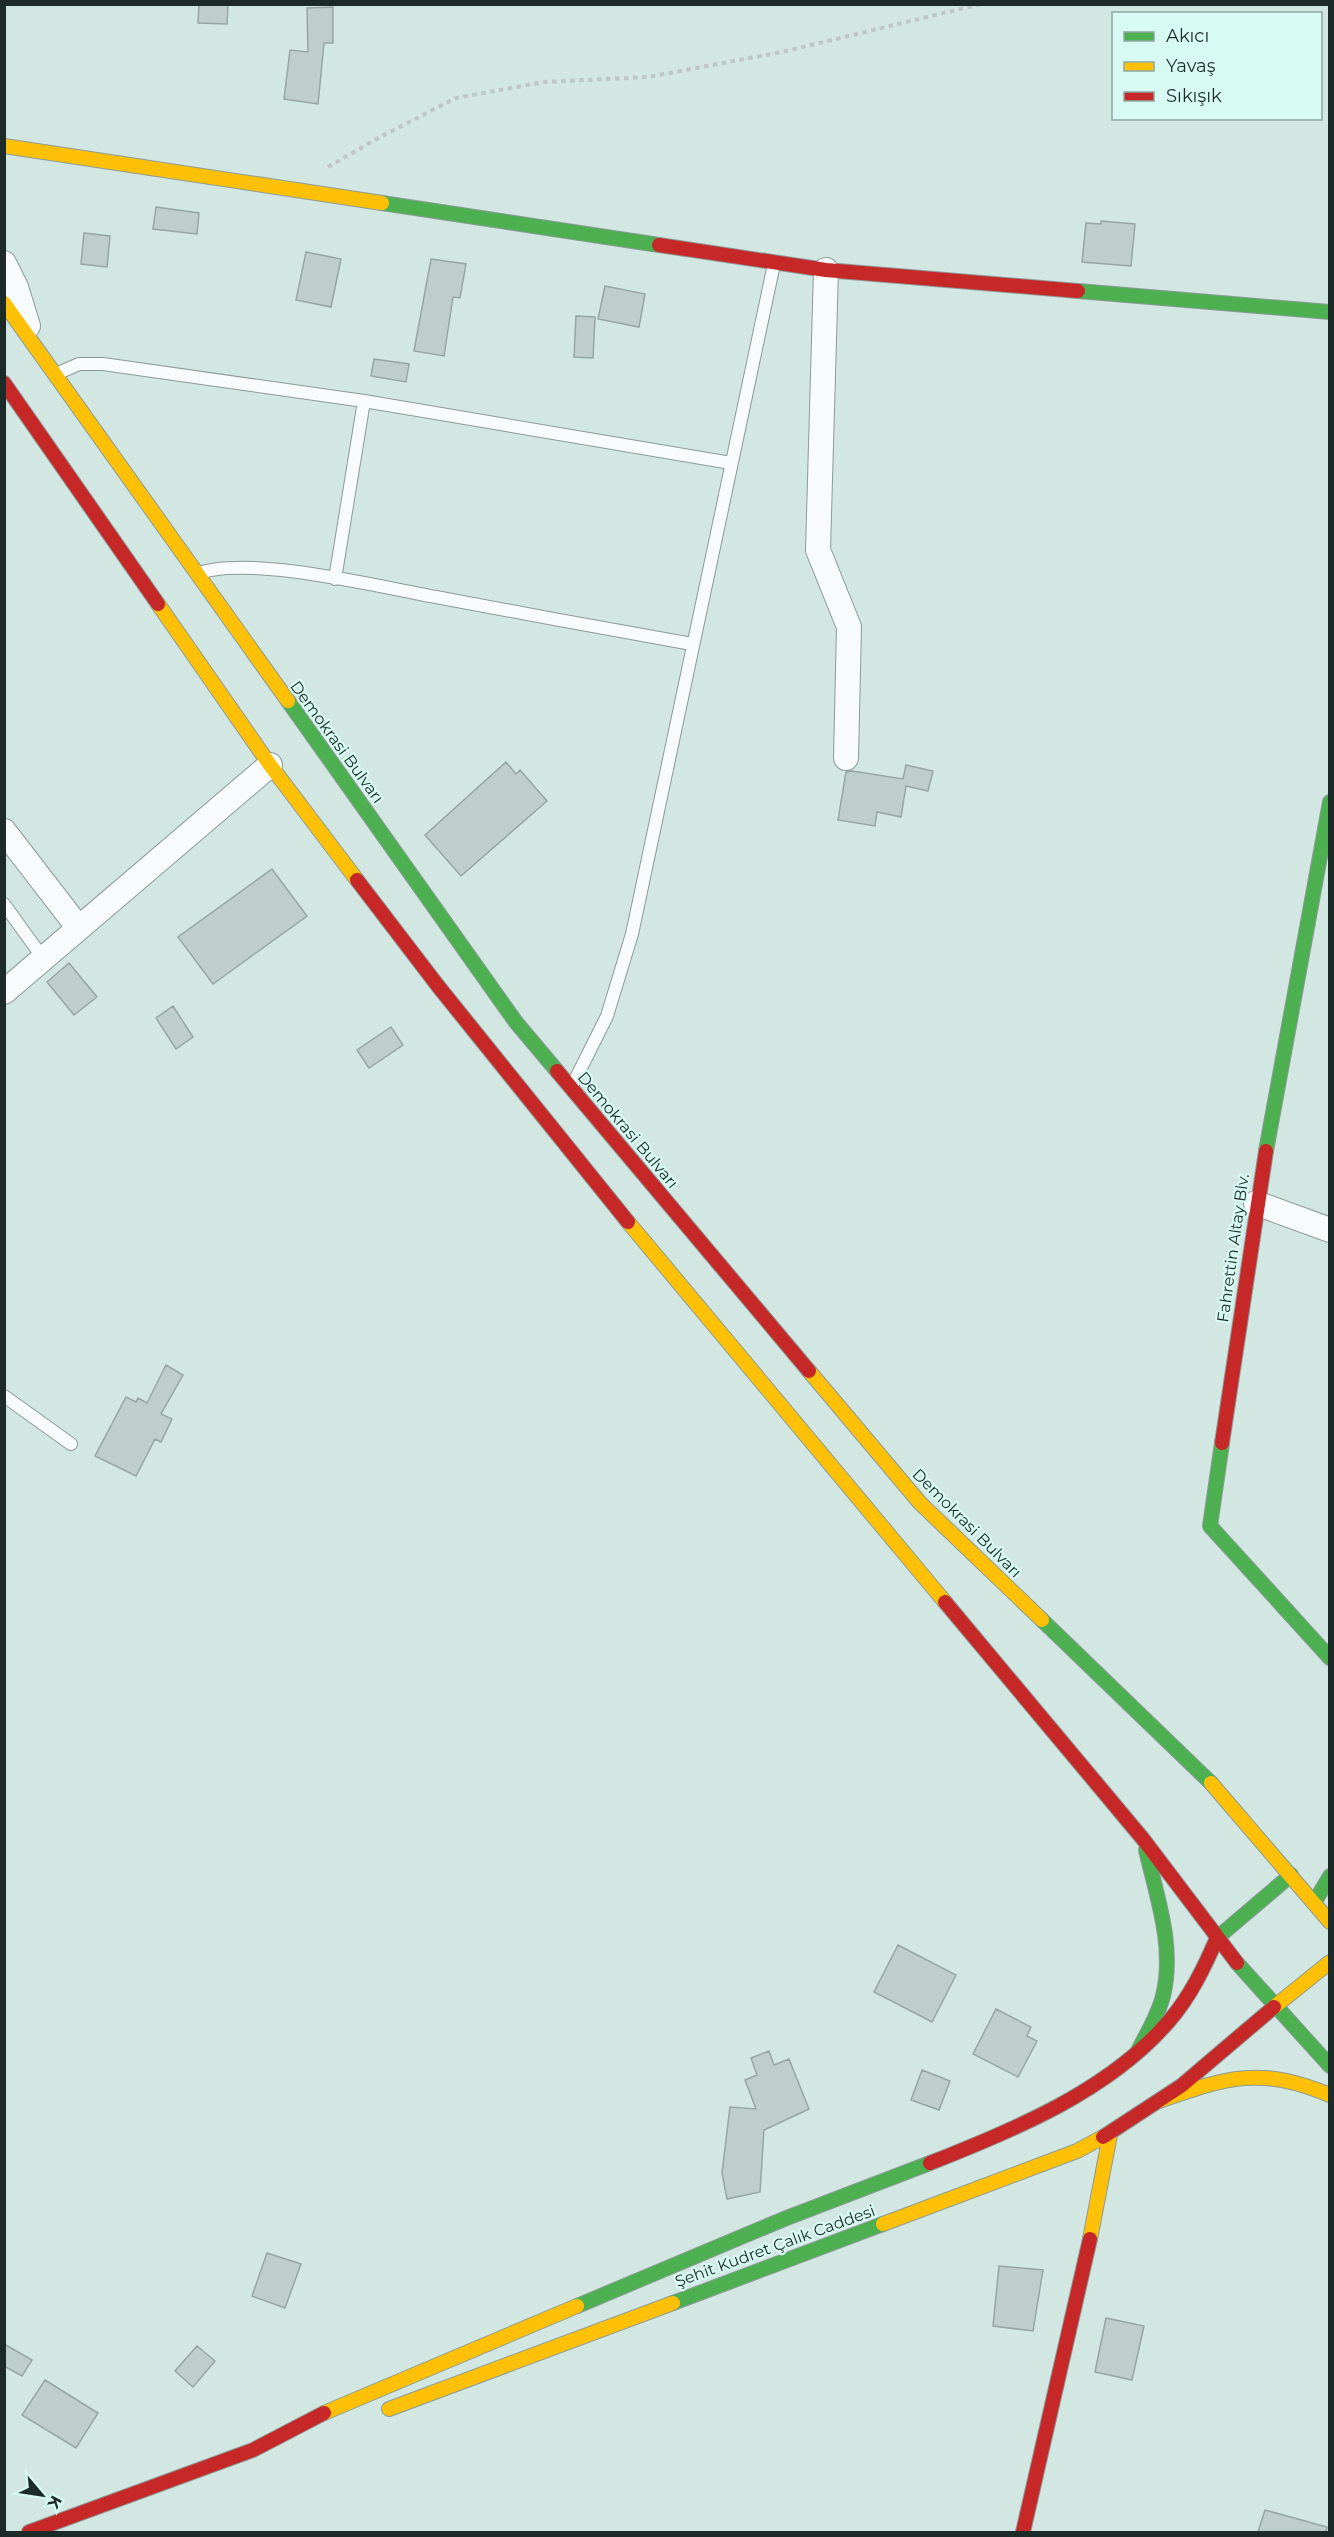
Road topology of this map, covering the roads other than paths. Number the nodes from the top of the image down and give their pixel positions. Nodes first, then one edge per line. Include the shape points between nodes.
1 (4, 146) edge
2 (774, 262) junction
3 (4, 263) edge
4 (826, 270) junction
5 (4, 303) edge
6 (1329, 312) edge
7 (31, 340) junction
8 (54, 375) junction
9 (4, 383) edge
10 (364, 401) junction
11 (731, 463) junction
12 (196, 574) junction
13 (335, 579) junction
14 (692, 644) junction
15 (846, 758) dead end
16 (270, 765) junction
17 (1329, 802) edge
18 (4, 831) edge
19 (1321, 899) edge
20 (4, 904) edge
21 (78, 927) junction
22 (43, 958) junction
23 (4, 992) edge
24 (571, 1088) junction
25 (1256, 1203) junction
26 (1329, 1230) edge
27 (4, 1396) edge
28 (71, 1444) dead end
29 (1329, 1658) edge
30 (1143, 1839) junction
31 (1290, 1875) junction
32 (1329, 1876) edge
33 (1314, 1903) junction
34 (1329, 1922) edge
35 (1217, 1938) junction
36 (1329, 1962) edge
37 (1274, 2007) junction
38 (1138, 2050) junction
39 (1329, 2066) edge
40 (1329, 2095) edge
41 (1159, 2101) junction
42 (1110, 2135) junction
43 (378, 2414) dead end
44 (304, 2440) dead end
45 (253, 2450) junction
46 (29, 2532) edge
47 (1023, 2532) edge

1 - 2 main road
2 - 4 main road
2 - 11 lane
3 - 7 street via 22,304
4 - 6 main road
4 - 15 street via 818,550 849,627
5 - 7 main road, Demokrasi Bulvarı
7 - 8 main road, Demokrasi Bulvarı
8 - 10 lane via 91,363
8 - 12 main road, Demokrasi Bulvarı
9 - 16 main road
10 - 11 lane
10 - 13 lane
11 - 14 lane
12 - 13 lane via 215,567 236,566
12 - 24 main road, Demokrasi Bulvarı via 515,1021
13 - 14 lane
14 - 24 lane via 621,975 607,1016
16 - 21 street
16 - 30 main road via 586,1172
17 - 19 main road, Fahrettin Altay Blv.
18 - 21 street
19 - 25 main road, Fahrettin Altay Blv.
20 - 22 lane
21 - 22 street
22 - 23 street
24 - 31 main road, Demokrasi Bulvarı via 920,1503 1222,1793
25 - 26 street
25 - 29 main road, Fahrettin Altay Blv. via 1210,1526
27 - 28 lane
30 - 35 main road
30 - 38 main road via 1165,1928 1167,1974 1156,2014
31 - 33 main road, Demokrasi Bulvarı
31 - 35 main road
32 - 33 main road
33 - 34 main road, Demokrasi Bulvarı
35 - 37 main road
35 - 38 main road, Şehit Kudret Çalık Caddesi via 1202,1975 1184,2002
36 - 37 main road, Şehit Kudret Çalık Caddesi
37 - 39 main road
37 - 41 main road, Şehit Kudret Çalık Caddesi via 1209,2066
38 - 45 main road, Şehit Kudret Çalık Caddesi via 1085,2088 1026,2122 369,2394 308,2420
40 - 41 main road via 1295,2082 1249,2074
41 - 42 main road, Şehit Kudret Çalık Caddesi
42 - 43 main road, Şehit Kudret Çalık Caddesi via 1051,2162
42 - 47 main road via 1098,2206
44 - 45 main road, Şehit Kudret Çalık Caddesi
45 - 46 main road, Şehit Kudret Çalık Caddesi

